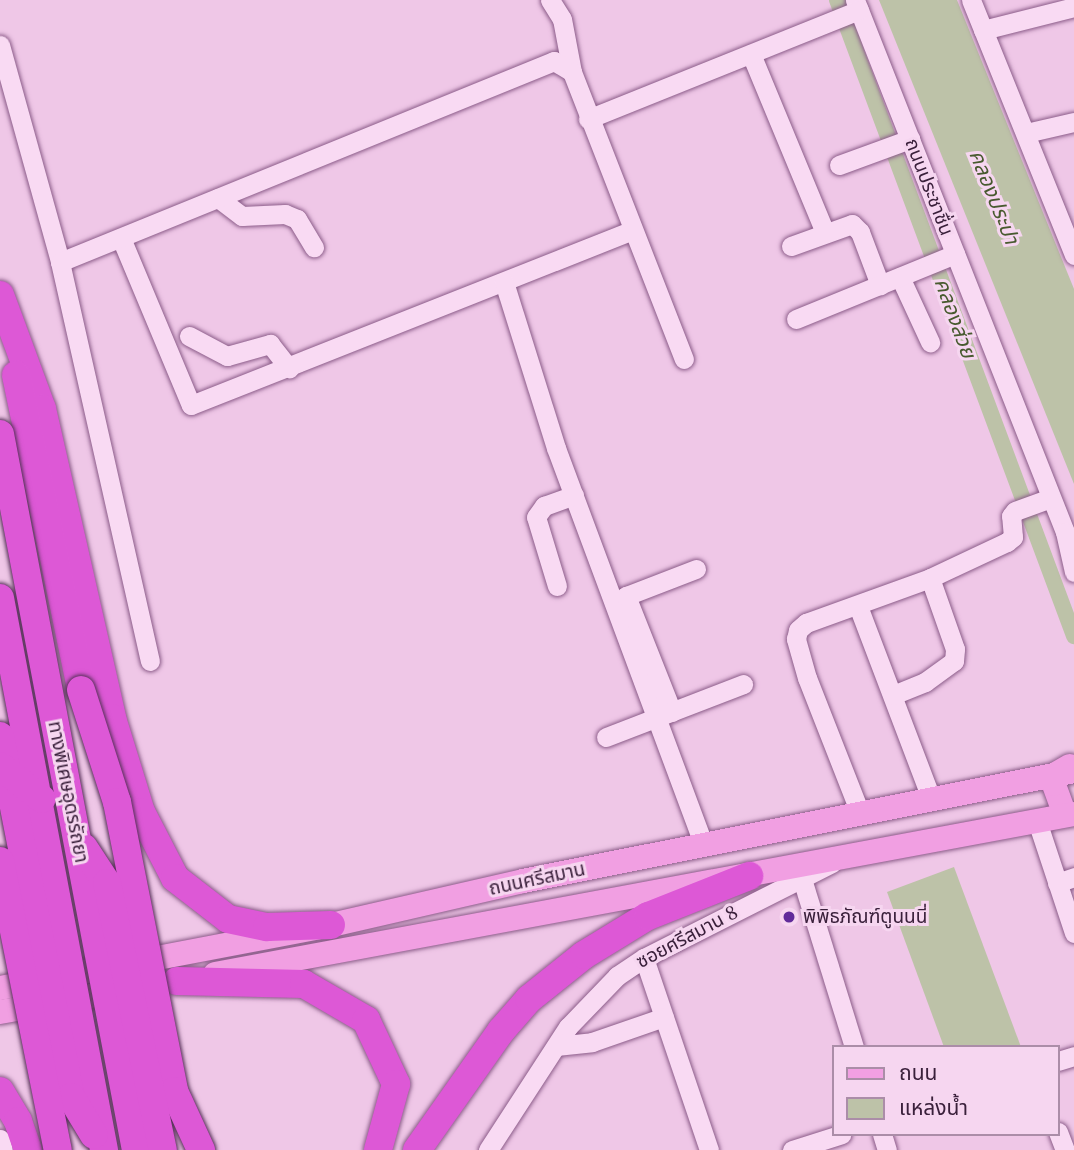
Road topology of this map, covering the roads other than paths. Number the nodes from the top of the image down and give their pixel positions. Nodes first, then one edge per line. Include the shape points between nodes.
1 (550, 0) edge
2 (971, 0) edge
3 (1074, 8) edge
4 (850, 11) edge
5 (984, 30) junction
6 (0, 45) edge
7 (751, 54) junction
8 (572, 72) junction
9 (588, 119) junction
10 (1074, 122) edge
11 (1026, 133) junction
12 (899, 142) junction
13 (839, 165) dead end
14 (218, 198) junction
15 (632, 230) junction
16 (825, 233) junction
17 (121, 238) junction
18 (791, 246) dead end
19 (314, 247) dead end
20 (1072, 247) edge
21 (944, 259) junction
22 (61, 262) junction
23 (900, 277) junction
24 (504, 282) junction
25 (880, 285) junction
26 (0, 295) edge
27 (796, 319) dead end
28 (8, 324) junction
29 (189, 336) dead end
30 (930, 342) dead end
31 (684, 359) dead end
32 (289, 368) junction
33 (0, 434) edge
34 (574, 495) junction
35 (1037, 503) junction
36 (1069, 530) edge
37 (696, 569) dead end
38 (1074, 572) edge
39 (930, 578) junction
40 (556, 586) dead end
41 (0, 597) edge
42 (858, 606) junction
43 (150, 661) dead end
44 (743, 684) dead end
45 (893, 695) junction
46 (664, 715) junction
47 (0, 736) edge
48 (606, 737) dead end
49 (0, 766) edge
50 (1068, 770) edge
51 (931, 798) junction
52 (860, 813) junction
53 (1070, 815) edge
54 (1037, 821) junction
55 (703, 845) junction
56 (839, 859) junction
57 (0, 861) edge
58 (749, 876) junction
59 (802, 880) junction
60 (1065, 880) edge
61 (331, 925) junction
62 (1074, 933) edge
63 (644, 958) junction
64 (90, 970) junction
65 (58, 976) junction
66 (177, 981) junction
67 (0, 988) edge
68 (95, 995) junction
69 (63, 1000) junction
70 (0, 1012) edge
71 (664, 1017) junction
72 (853, 1045) edge
73 (556, 1046) junction
74 (0, 1091) edge
75 (836, 1136) edge
76 (0, 1139) edge
77 (3, 1150) edge
78 (28, 1150) edge
79 (58, 1150) edge
80 (103, 1150) edge
81 (136, 1150) edge
82 (163, 1150) edge
83 (201, 1150) edge
84 (378, 1150) edge
85 (417, 1150) edge
86 (488, 1150) edge
87 (709, 1150) edge
88 (792, 1150) edge

1 - 8 street via 562,19
2 - 5 street
3 - 5 street
4 - 7 street
4 - 12 street, ถนนประชาชื่น
5 - 11 street
6 - 22 street
7 - 9 street
7 - 16 street
8 - 9 street
8 - 14 street via 554,61
9 - 15 street
10 - 11 street
11 - 20 street
12 - 13 street
12 - 21 street, ถนนประชาชื่น
14 - 17 street
14 - 19 street via 242,216 285,214 297,219
15 - 24 street
15 - 31 street
16 - 18 street
16 - 25 street via 846,223 856,226
17 - 22 street
17 - 32 street via 191,405
21 - 23 street
21 - 35 street, ถนนประชาชื่น
22 - 43 street
23 - 25 street
23 - 30 street
24 - 32 street
24 - 34 street
25 - 27 street
26 - 28 highway
28 - 61 highway via 41,409 112,718 141,812 175,877 228,919 267,927
28 - 83 highway, bridge via 22,414 81,690 117,802 174,1091
29 - 32 street via 227,356 270,344
33 - 81 highway, ทางพิเศษอุดรรัถยา, bridge
34 - 40 street via 544,506 536,517
34 - 46 street
35 - 36 street, ถนนประชาชื่น
35 - 39 street via 1011,516 1013,537 1007,542
36 - 38 street, ถนนประชาชื่น
37 - 46 street via 626,596
39 - 42 street
39 - 45 street via 955,649 954,661 925,682
41 - 80 highway, ทางพิเศษอุดรรัถยา, bridge
42 - 45 street
42 - 52 street via 806,623 796,639
44 - 46 street
45 - 51 street
46 - 48 street
46 - 55 street
47 - 80 highway, bridge via 71,1097
49 - 82 highway, bridge via 61,814 107,883
50 - 51 main road, ถนนศรีสมาน
50 - 53 main road via 1054,791
51 - 52 main road, ถนนศรีสมาน
52 - 55 main road, ถนนศรีสมาน
53 - 54 main road, ถนนศรีสมาน
54 - 56 main road, ถนนศรีสมาน
54 - 60 street
55 - 61 main road, ถนนศรีสมาน
56 - 58 main road, ถนนศรีสมาน
56 - 59 street, ซอยศรีสมาน 8
57 - 79 highway, bridge
58 - 66 main road, ถนนศรีสมาน
58 - 85 highway via 648,916 584,955 529,999
59 - 63 street, ซอยศรีสมาน 8
59 - 72 street
60 - 62 street
61 - 64 main road, ถนนศรีสมาน
63 - 71 street
63 - 73 street, ซอยศรีสมาน 8 via 592,1000
64 - 65 main road, ถนนศรีสมาน
64 - 68 main road
65 - 67 main road, ถนนศรีสมาน
65 - 69 main road
66 - 68 main road, ถนนศรีสมาน
66 - 84 highway via 304,984 366,1020 396,1084
68 - 69 main road, ถนนศรีสมาน
69 - 70 main road, ถนนศรีสมาน
71 - 73 street via 592,1042
71 - 87 street
73 - 86 street, ซอยศรีสมาน 8
74 - 78 highway
75 - 88 street
76 - 77 street

